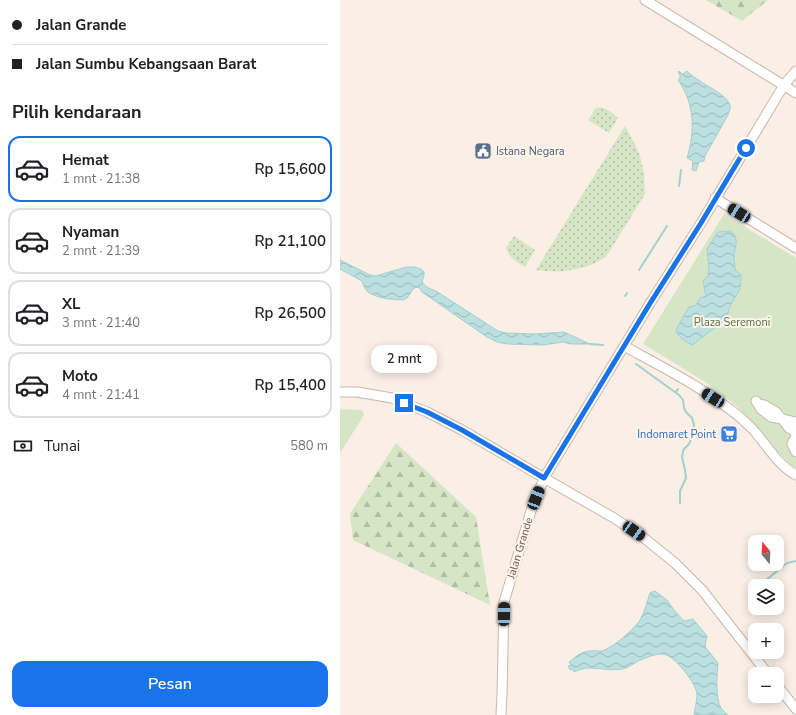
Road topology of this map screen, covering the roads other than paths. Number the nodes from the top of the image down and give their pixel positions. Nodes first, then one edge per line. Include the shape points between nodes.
1 (645, 0) edge
2 (796, 71) edge
3 (784, 85) junction
4 (796, 94) edge
5 (715, 198) junction
6 (796, 248) edge
7 (624, 346) junction
8 (340, 392) edge
9 (757, 403) dead end
10 (782, 419) junction
11 (796, 422) edge
12 (796, 432) edge
13 (796, 436) edge
14 (796, 452) edge
15 (795, 471) edge
16 (544, 478) junction
17 (762, 667) edge
18 (784, 694) edge
19 (796, 709) edge
20 (501, 715) edge

1 - 3 street
2 - 3 street, Jalan Grande
3 - 4 street
3 - 5 street, Jalan Grande
5 - 6 street
5 - 7 street, Jalan Grande
7 - 15 street via 730,409 756,432 783,465
7 - 16 street, Jalan Grande
8 - 16 street via 392,398 427,412
9 - 10 street via 776,412
10 - 11 street
10 - 12 street
13 - 14 street via 792,444
16 - 17 street via 614,518 675,562 702,590
16 - 20 street, Jalan Grande via 531,511 504,602
18 - 19 street

